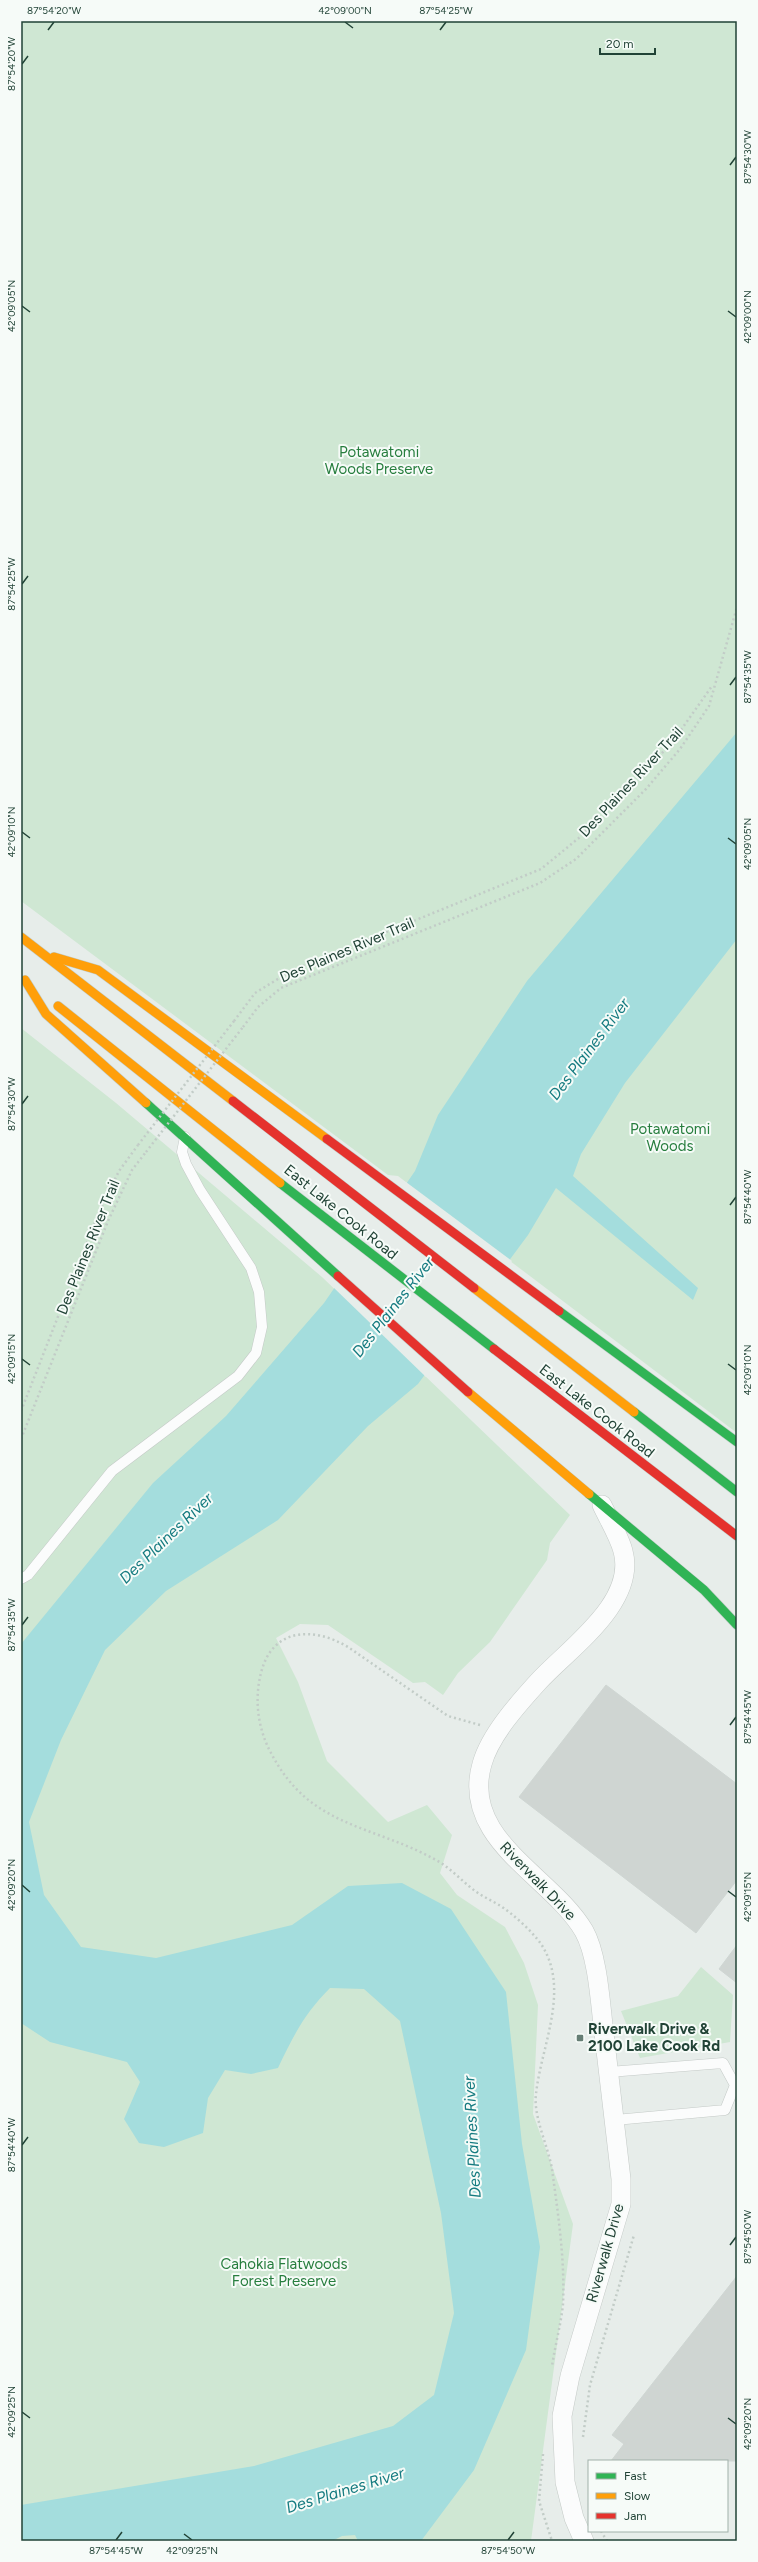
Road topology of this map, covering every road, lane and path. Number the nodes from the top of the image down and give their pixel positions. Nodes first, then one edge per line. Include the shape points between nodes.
1 (737, 607) edge
2 (713, 684) junction
3 (21, 937) edge
4 (43, 953) junction
5 (23, 979) edge
6 (185, 1136) junction
7 (21, 1411) edge
8 (21, 1439) edge
9 (737, 1442) edge
10 (737, 1492) edge
11 (601, 1503) junction
12 (737, 1536) edge
13 (21, 1579) edge
14 (737, 1625) edge
15 (500, 1730) junction
16 (609, 2072) junction
17 (614, 2120) junction
18 (634, 2235) dead end
19 (551, 2373) dead end
20 (584, 2442) dead end
21 (543, 2451) dead end
22 (602, 2532) edge
23 (552, 2541) edge
24 (584, 2541) edge
25 (607, 2541) edge

1 - 2 path
2 - 7 path, Des Plaines River Trail, bridge via 676,737 653,762 580,837 541,869 291,971 255,993 119,1171 99,1212
2 - 8 path, Des Plaines River Trail, bridge via 709,706 680,750 576,859 540,883 281,988 258,1007 132,1170 108,1221
3 - 4 main road, East Lake Cook Road
4 - 9 main road via 98,970
4 - 10 main road, East Lake Cook Road
5 - 6 main road via 46,1014
5 - 12 main road, East Lake Cook Road via 351,1239
6 - 11 main road via 450,1375
6 - 13 lane via 182,1152 186,1164 251,1268 257,1286 262,1327 256,1353 238,1376 112,1471 61,1536 28,1575
11 - 14 main road via 704,1590
11 - 15 street, Riverwalk Drive via 624,1552 623,1574 618,1595 599,1622 524,1698
15 - 16 street, Riverwalk Drive via 482,1764 480,1807 498,1841 548,1889 584,1932 597,1974
15 - 19 path via 448,1716 348,1647 335,1639 315,1634 298,1633 281,1640 272,1649 263,1665 258,1686 257,1707 265,1742 280,1772 298,1792 331,1816 438,1861 520,1923 541,1943 552,1966 556,1987 540,2064 535,2108 551,2165 562,2246 563,2306
16 - 17 street, Riverwalk Drive
16 - 17 lane via 723,2063 735,2085 725,2110
17 - 24 street, Riverwalk Drive via 621,2179 621,2204 570,2376 562,2416 565,2482 574,2518
18 - 20 path via 590,2385 583,2427
21 - 23 path via 539,2501
22 - 25 path

